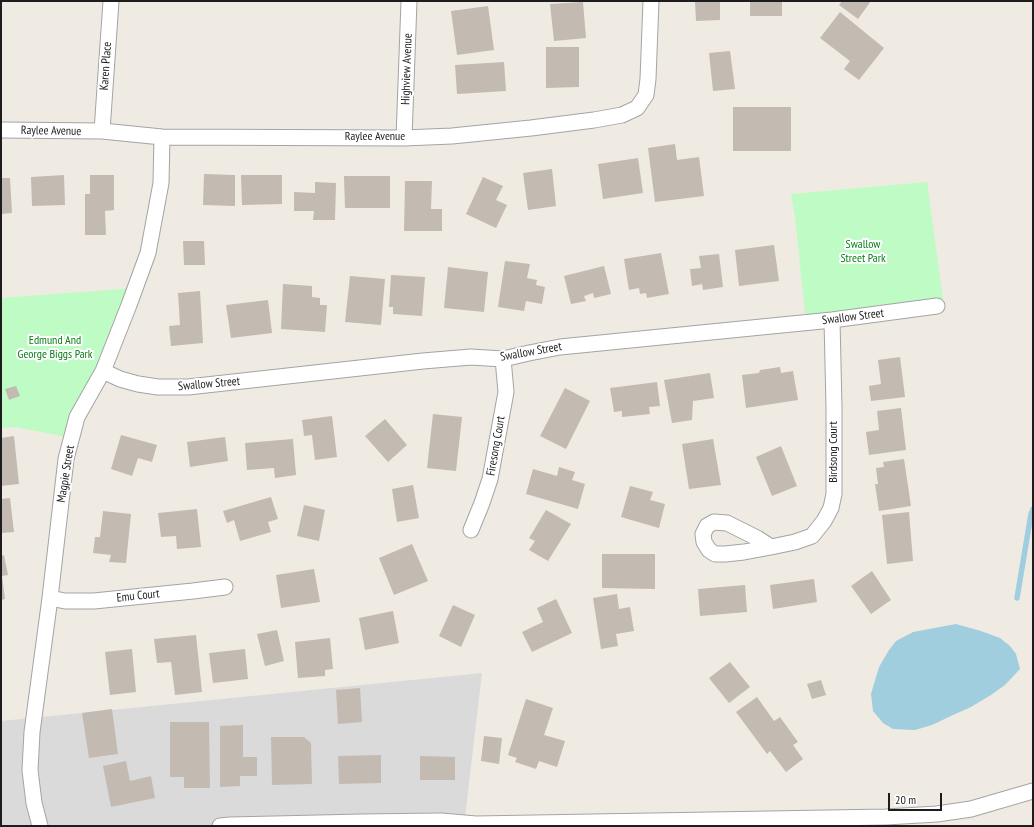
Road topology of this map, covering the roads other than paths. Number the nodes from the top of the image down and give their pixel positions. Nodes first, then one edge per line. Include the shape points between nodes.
1 (111, 1) edge
2 (410, 1) edge
3 (651, 1) edge
4 (1, 130) edge
5 (102, 131) junction
6 (162, 137) junction
7 (404, 138) junction
8 (937, 306) dead end
9 (832, 320) junction
10 (503, 359) junction
11 (103, 371) junction
12 (471, 530) dead end
13 (772, 547) dead end
14 (225, 587) dead end
15 (50, 598) junction
16 (1033, 791) edge
17 (40, 826) edge
18 (220, 826) edge

1 - 5 street, Karen Place
2 - 7 street, Highview Avenue
3 - 7 street, Raylee Avenue via 646,95 637,108 622,115 594,120 452,136
4 - 5 street, Raylee Avenue
5 - 6 street, Raylee Avenue
6 - 7 street, Raylee Avenue
6 - 11 street, Magpie Street via 161,183 148,253
8 - 9 street, Swallow Street
9 - 10 street, Swallow Street via 560,347
9 - 13 street, Birdsong Court via 834,494 831,508 812,536
10 - 11 street, Swallow Street via 470,357 423,361 188,387 138,384
10 - 12 street, Firesong Court via 506,392 490,480
11 - 15 street, Magpie Street via 76,417 66,458
14 - 15 street, Emu Court via 94,601
15 - 17 street, Magpie Street via 32,732 30,770
16 - 18 street via 971,809 894,816

